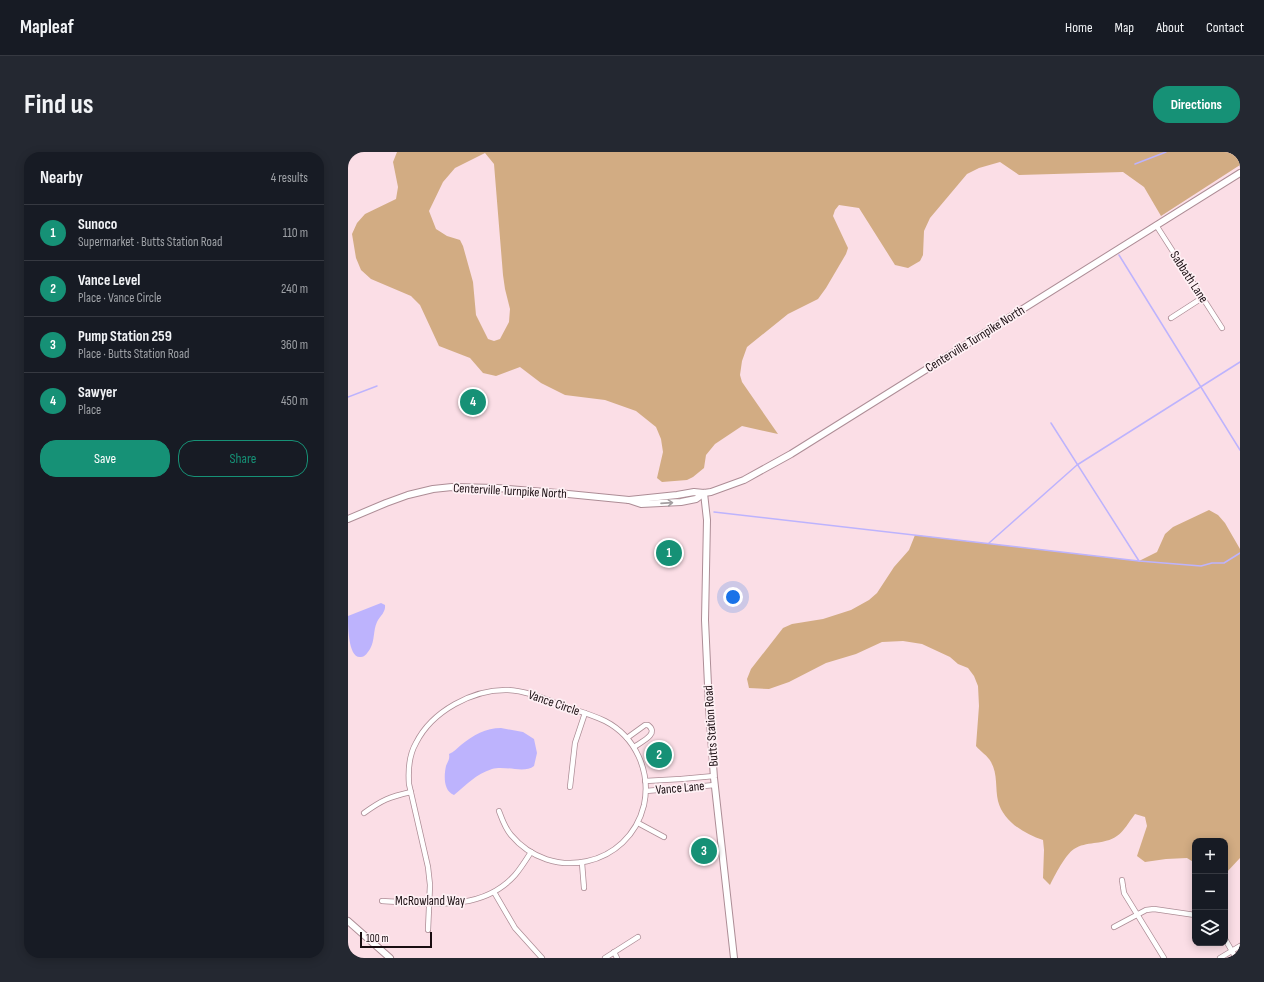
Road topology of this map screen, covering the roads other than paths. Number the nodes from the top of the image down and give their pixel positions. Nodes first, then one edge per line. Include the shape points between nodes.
1 (1240, 173) edge
2 (1156, 226) junction
3 (1202, 298) junction
4 (1171, 318) dead end
5 (1222, 328) dead end
6 (704, 493) junction
7 (348, 519) edge
8 (585, 713) junction
9 (627, 738) junction
10 (634, 747) junction
11 (714, 776) junction
12 (646, 781) junction
13 (715, 785) junction
14 (570, 787) dead end
15 (646, 791) junction
16 (411, 792) junction
17 (499, 811) dead end
18 (364, 813) dead end
19 (638, 823) junction
20 (664, 838) dead end
21 (531, 852) junction
22 (582, 863) junction
23 (1122, 880) dead end
24 (584, 888) dead end
25 (494, 892) junction
26 (382, 901) dead end
27 (429, 903) junction
28 (1136, 915) junction
29 (1192, 915) edge
30 (348, 921) edge
31 (1114, 927) dead end
32 (428, 930) dead end
33 (638, 937) dead end
34 (1228, 945) edge
35 (1240, 946) edge
36 (1232, 951) junction
37 (614, 952) junction
38 (390, 958) edge
39 (542, 958) edge
40 (605, 958) edge
41 (617, 958) edge
42 (734, 958) edge
43 (1164, 958) edge
44 (1220, 958) edge
45 (1236, 958) edge

1 - 2 main road, Centerville Turnpike North
2 - 3 street, Sabbath Lane
2 - 6 main road, Centerville Turnpike North via 791,454 744,480
3 - 4 street
3 - 5 street, Sabbath Lane
6 - 7 main road, Centerville Turnpike North via 696,499 679,502 641,504 629,500 496,488 452,487 408,495
6 - 11 main road, Butts Station Road via 707,520 706,661
8 - 9 street, Vance Circle via 605,721
8 - 14 street via 575,744
8 - 16 street, Vance Circle via 513,690 482,692 465,698 429,723 415,744 408,769
9 - 10 street, Vance Circle
9 - 10 street via 645,725 651,727 650,736
10 - 12 street, Vance Circle
11 - 12 street, Vance Lane
11 - 13 main road, Butts Station Road
12 - 15 street, Vance Circle
13 - 15 street, Vance Lane
13 - 42 main road, Butts Station Road
15 - 19 street, Vance Circle
16 - 18 street via 389,797
16 - 27 street, Vance Circle via 428,867
17 - 21 street, Vance Circle via 510,834
19 - 20 street
19 - 22 street, Vance Circle via 617,848 600,858
21 - 22 street, Vance Circle via 554,861
21 - 25 street, McRowland Way via 514,876
22 - 24 street
23 - 28 street via 1124,893
25 - 27 street, McRowland Way via 459,903
25 - 39 street via 515,928
26 - 27 street, McRowland Way
27 - 32 street, Vance Circle
28 - 29 street via 1154,909
28 - 31 street
28 - 43 street
30 - 38 main road
33 - 37 street
34 - 36 street
35 - 36 street
36 - 44 street
36 - 45 street
37 - 40 street
37 - 41 street

